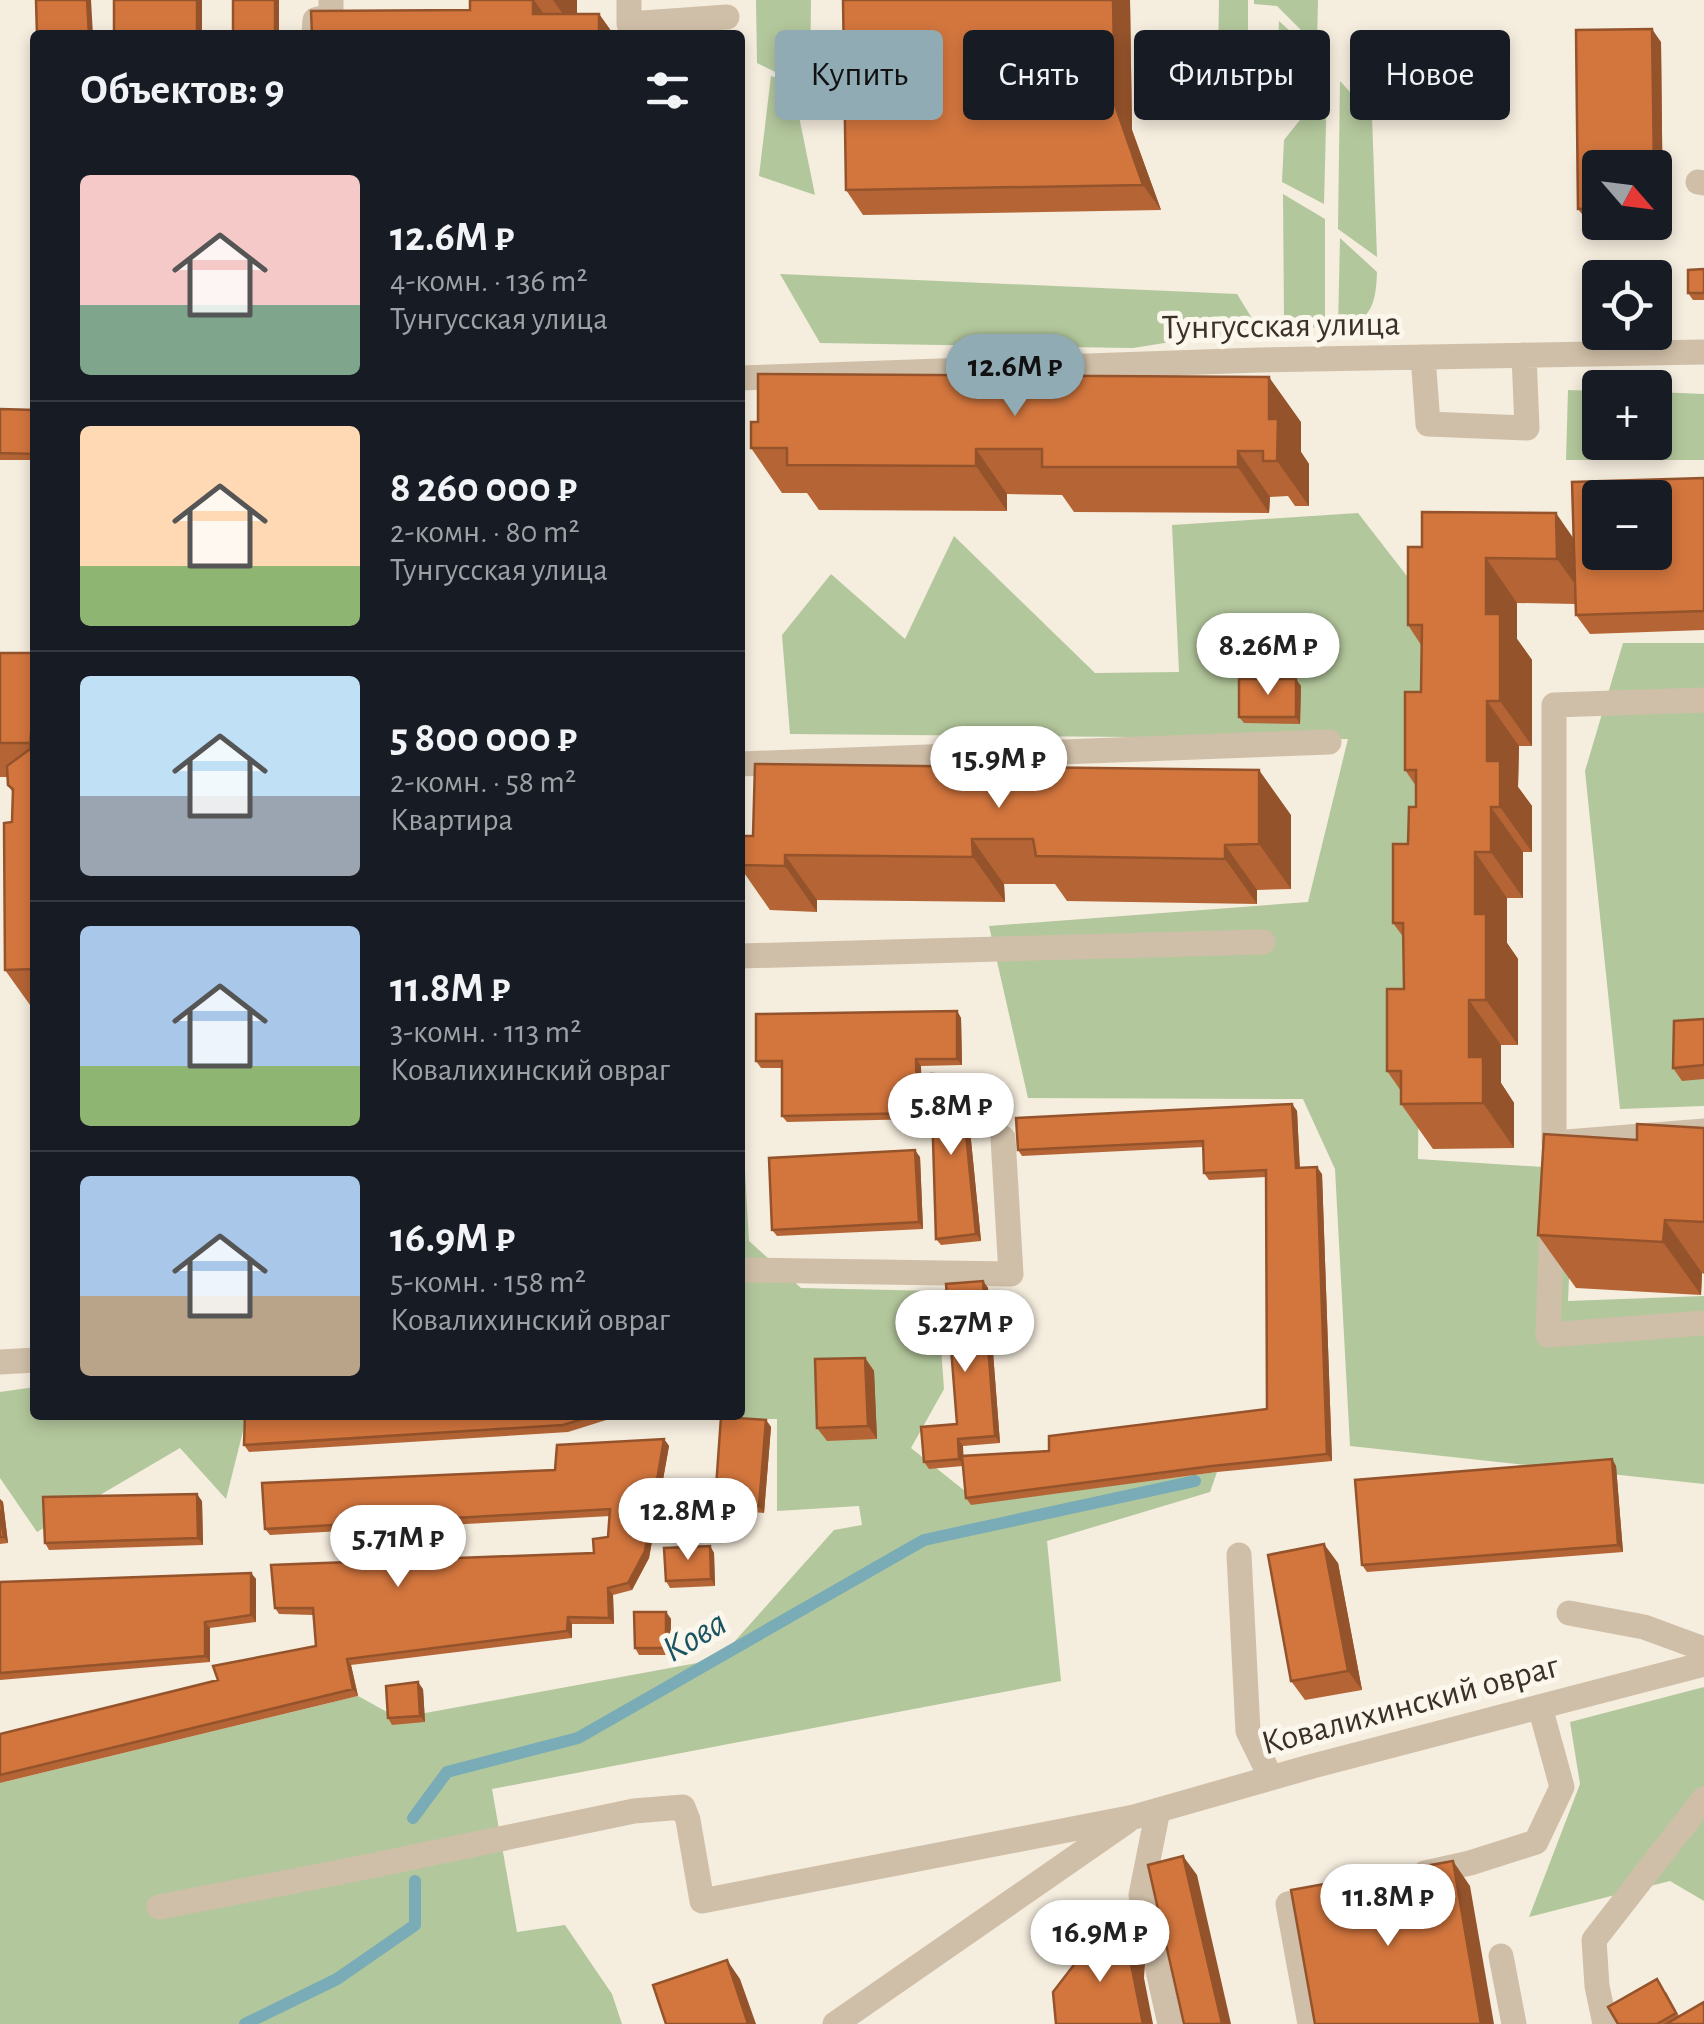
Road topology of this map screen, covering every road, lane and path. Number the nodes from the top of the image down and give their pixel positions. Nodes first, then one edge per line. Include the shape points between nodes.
1 (629, 0) edge
2 (727, 17) edge
3 (1704, 352) edge
4 (1524, 356) junction
5 (1423, 357) junction
6 (745, 378) edge
7 (1704, 700) edge
8 (1329, 742) dead end
9 (745, 764) edge
10 (1263, 942) dead end
11 (745, 956) edge
12 (1704, 1131) edge
13 (1003, 1138) dead end
14 (1552, 1200) edge
15 (745, 1270) edge
16 (1704, 1323) edge
17 (30, 1360) edge
18 (0, 1362) edge
19 (1239, 1555) dead end
20 (1569, 1613) dead end
21 (1704, 1649) edge
22 (1704, 1664) edge
23 (1540, 1707) junction
24 (1271, 1778) junction
25 (1704, 1798) edge
26 (1146, 1813) junction
27 (1397, 1880) edge
28 (1342, 1892) edge
29 (159, 1907) dead end
30 (1502, 1956) dead end
31 (836, 2024) edge
32 (1170, 2024) edge
33 (1310, 2024) edge
34 (1514, 2024) edge
35 (1604, 2024) edge

1 - 2 street via 629,24
3 - 4 street, Тунгусская улица
4 - 5 street, Тунгусская улица
4 - 5 street via 1527,428 1428,424
5 - 6 street, Тунгусская улица
7 - 12 street via 1554,705 1554,1152
8 - 9 street
10 - 11 street
13 - 15 street via 1010,1274
14 - 16 street via 1548,1335
17 - 18 street
19 - 24 street via 1248,1731
20 - 21 street via 1644,1627
22 - 23 street, Ковалихинский овраг
23 - 24 street, Ковалихинский овраг
23 - 27 street via 1562,1787 1536,1842
24 - 26 street, Ковалихинский овраг
25 - 35 street via 1594,1940
26 - 29 street via 702,1900 684,1807 634,1811
26 - 31 street
26 - 32 street via 1141,1895
28 - 33 street via 1288,1904
30 - 34 street

